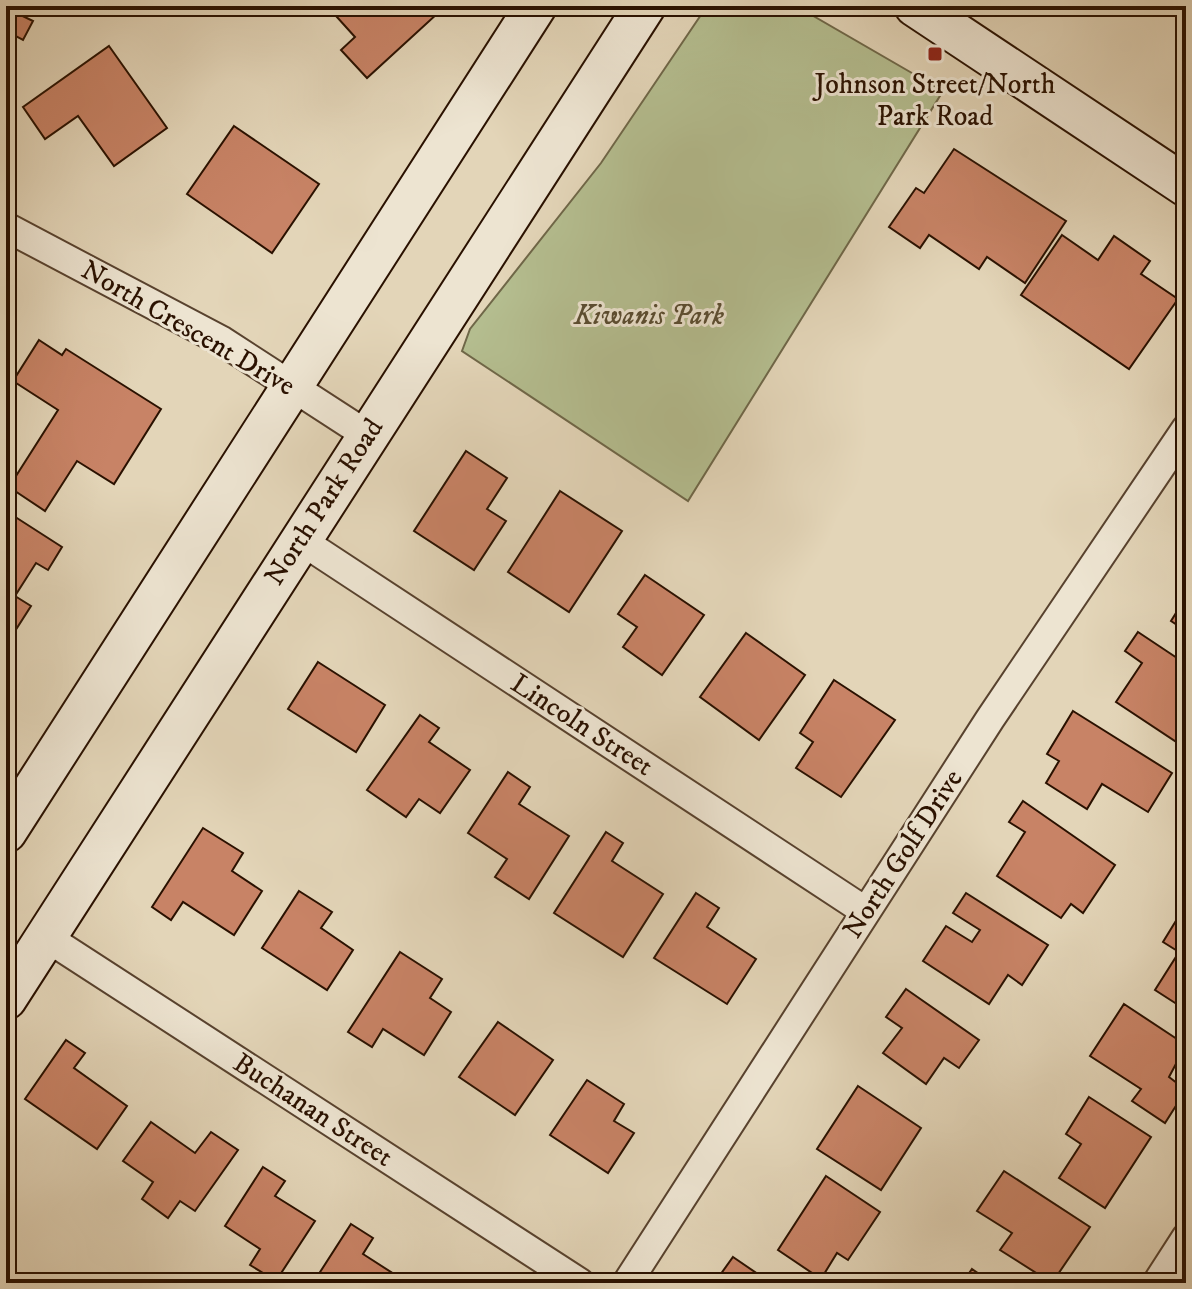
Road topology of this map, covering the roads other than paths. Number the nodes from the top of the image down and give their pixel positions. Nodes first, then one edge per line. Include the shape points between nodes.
1 (536, 6) edge
2 (645, 6) edge
3 (915, 6) edge
4 (1186, 186) edge
5 (6, 227) edge
6 (291, 387) junction
7 (1186, 429) edge
8 (367, 435) junction
9 (299, 539) junction
10 (6, 832) edge
11 (865, 911) junction
12 (46, 937) junction
13 (6, 999) edge
14 (1186, 1238) edge
15 (580, 1283) edge
16 (627, 1283) edge
17 (1157, 1283) edge

1 - 6 street
2 - 8 street, North Park Road
3 - 4 street
5 - 6 street, North Crescent Drive via 222,341
6 - 8 street, North Crescent Drive
6 - 10 street
7 - 11 street, North Golf Drive
8 - 9 street, North Park Road
9 - 11 street, Lincoln Street
9 - 12 street, North Park Road
11 - 16 street, North Golf Drive
12 - 13 street, North Park Road
12 - 15 street, Buchanan Street
14 - 17 street

